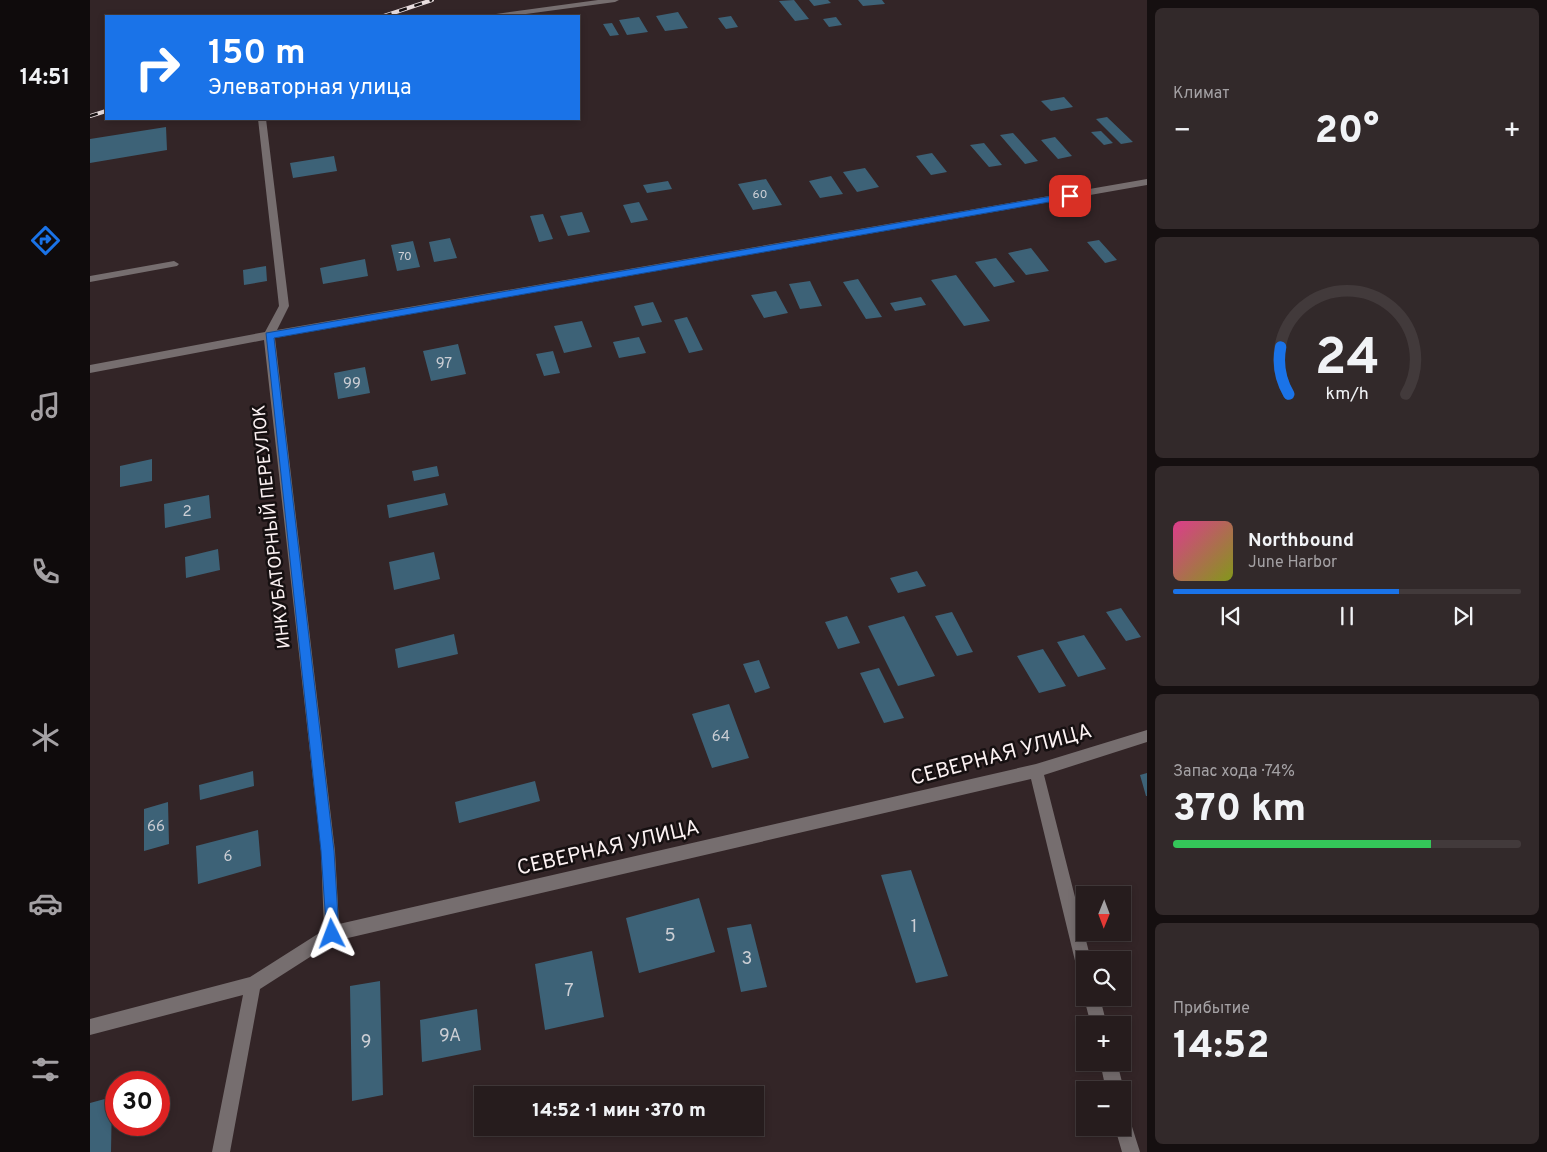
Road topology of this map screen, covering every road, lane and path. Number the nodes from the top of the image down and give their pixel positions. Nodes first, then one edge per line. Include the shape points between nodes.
1 (615, 0) edge
2 (503, 15) edge
3 (262, 120) edge
4 (1147, 182) edge
5 (174, 264) dead end
6 (90, 279) edge
7 (269, 336) junction
8 (90, 369) edge
9 (1147, 736) edge
10 (1036, 771) junction
11 (332, 934) junction
12 (1081, 951) edge
13 (253, 984) junction
14 (90, 1028) edge
15 (1126, 1136) edge
16 (220, 1152) edge
17 (1131, 1152) edge

1 - 2 street
3 - 7 street via 284,306
4 - 7 street
5 - 6 street
7 - 8 street
7 - 11 street, ИНКУБАТОРНЫЙ ПЕРЕУЛОК via 328,851
9 - 10 street, СЕВЕРНАЯ УЛИЦА
10 - 11 street, СЕВЕРНАЯ УЛИЦА
10 - 12 street
11 - 13 street, СЕВЕРНАЯ УЛИЦА
13 - 14 street, СЕВЕРНАЯ УЛИЦА
13 - 16 street
15 - 17 street

